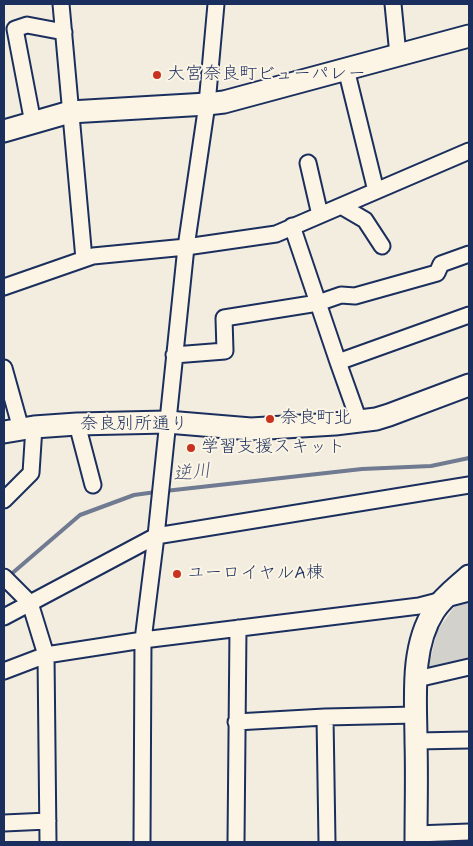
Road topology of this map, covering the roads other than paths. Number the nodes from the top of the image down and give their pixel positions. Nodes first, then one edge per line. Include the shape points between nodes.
1 (62, 4) edge
2 (216, 4) edge
3 (393, 4) edge
4 (64, 32) junction
5 (469, 36) edge
6 (398, 55) junction
7 (346, 69) junction
8 (207, 104) junction
9 (70, 112) junction
10 (33, 123) junction
11 (4, 132) edge
12 (469, 151) edge
13 (308, 163) dead end
14 (376, 191) junction
15 (341, 206) junction
16 (320, 215) junction
17 (292, 226) junction
18 (382, 246) dead end
19 (186, 247) junction
20 (469, 254) edge
21 (84, 260) junction
22 (4, 287) edge
23 (318, 303) junction
24 (469, 315) edge
25 (174, 355) junction
26 (338, 362) junction
27 (4, 368) edge
28 (469, 385) edge
29 (359, 421) junction
30 (167, 422) junction
31 (77, 424) junction
32 (20, 430) edge
33 (93, 485) dead end
34 (469, 485) edge
35 (4, 500) edge
36 (156, 536) junction
37 (469, 576) edge
38 (8, 581) edge
39 (469, 593) edge
40 (444, 599) junction
41 (30, 603) junction
42 (4, 617) edge
43 (238, 628) junction
44 (143, 640) junction
45 (46, 655) junction
46 (469, 667) edge
47 (4, 671) edge
48 (416, 679) junction
49 (416, 715) junction
50 (325, 717) junction
51 (236, 722) junction
52 (469, 740) edge
53 (416, 741) junction
54 (48, 821) junction
55 (4, 823) edge
56 (469, 832) edge
57 (416, 838) edge
58 (48, 842) edge
59 (142, 842) edge
60 (236, 842) edge
61 (327, 842) edge

1 - 4 street
2 - 8 street
3 - 6 street
4 - 9 street
4 - 10 street via 27,25 14,28
5 - 6 street
6 - 7 street
7 - 8 street
7 - 14 street
8 - 9 street
8 - 19 street
9 - 10 street
9 - 21 street
10 - 11 street
12 - 14 street
13 - 16 street
14 - 15 street
15 - 16 street
15 - 18 street via 365,220
16 - 17 street
17 - 19 street via 276,234
17 - 23 street
19 - 21 street via 93,256
19 - 25 street
20 - 23 street via 441,264 437,273
21 - 22 street
23 - 25 street via 224,318 225,351
23 - 26 street
24 - 26 street
25 - 30 street
26 - 29 street
27 - 32 street
28 - 29 street, 奈良別所通り via 389,415
29 - 30 street, 奈良別所通り via 251,429
30 - 31 street, 奈良別所通り
30 - 36 street
31 - 32 street, 奈良別所通り
31 - 33 street
32 - 35 street via 31,473
34 - 36 street
36 - 41 street
36 - 44 street
37 - 40 street
38 - 41 street
39 - 40 street
40 - 43 street via 419,606
40 - 48 street via 434,611 420,642
41 - 42 street
41 - 45 street
43 - 44 street
43 - 51 street
44 - 45 street
44 - 59 street
45 - 47 street
45 - 54 street
46 - 48 street
48 - 49 street
49 - 50 street
49 - 53 street
50 - 51 street
50 - 61 street
51 - 60 street
52 - 53 street
53 - 57 street
54 - 55 street
54 - 58 street
56 - 57 street

